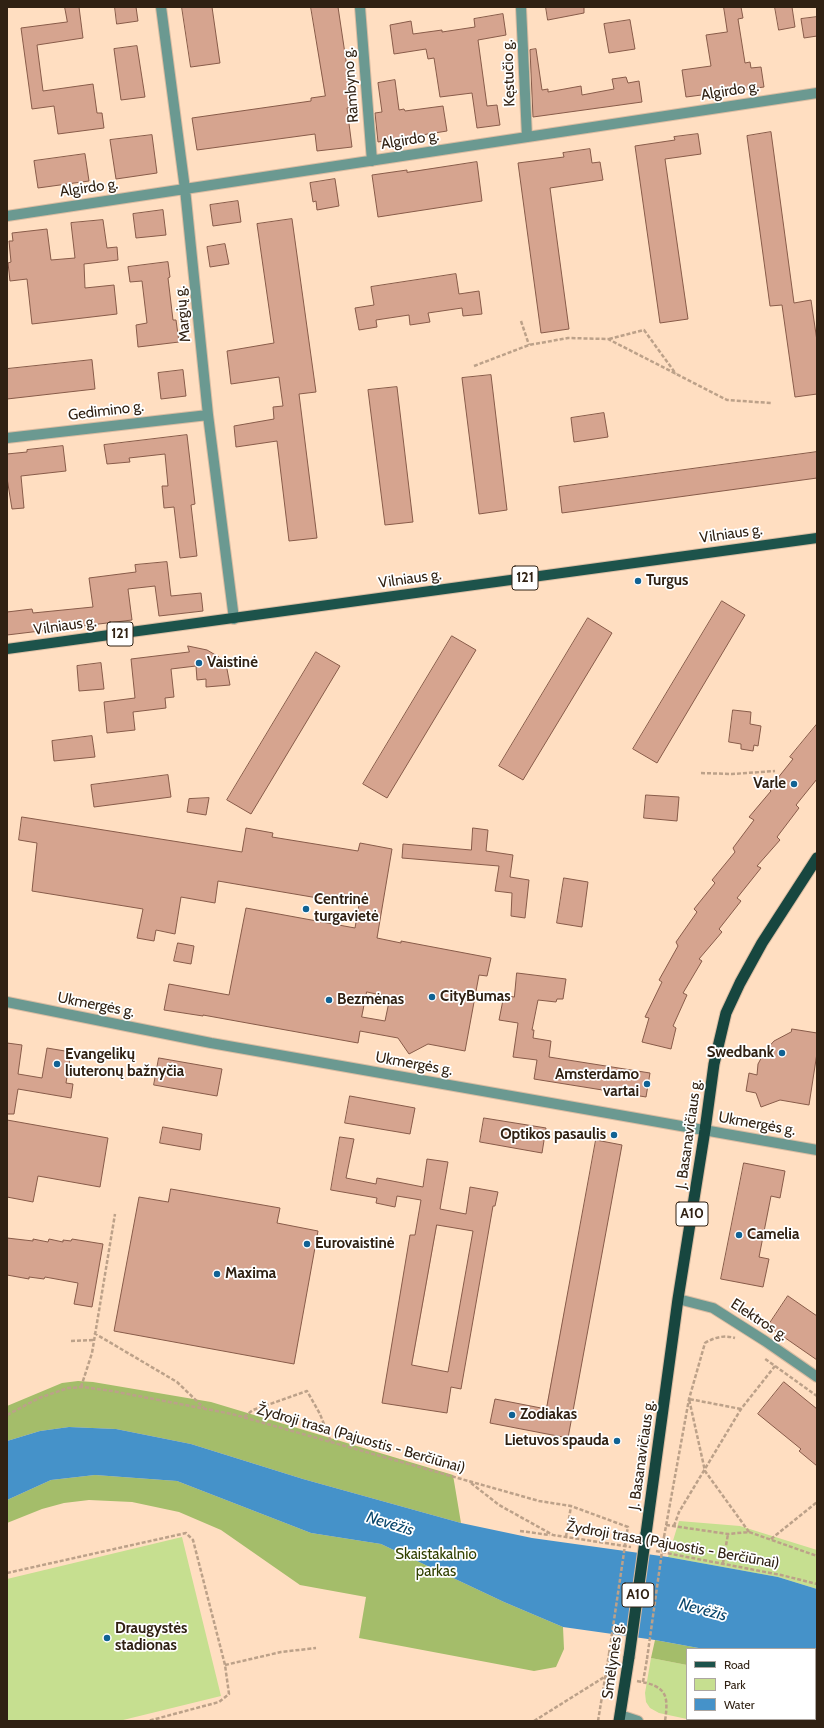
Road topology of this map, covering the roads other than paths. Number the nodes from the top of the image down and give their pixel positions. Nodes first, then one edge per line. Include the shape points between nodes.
1 (161, 7) edge
2 (360, 7) edge
3 (521, 7) edge
4 (817, 93) edge
5 (527, 137) junction
6 (372, 161) junction
7 (185, 189) junction
8 (7, 216) edge
9 (208, 415) junction
10 (7, 438) edge
11 (817, 538) edge
12 (234, 619) junction
13 (7, 649) edge
14 (817, 858) edge
15 (7, 1002) edge
16 (705, 1130) junction
17 (817, 1150) edge
18 (678, 1298) junction
19 (817, 1377) edge
20 (646, 1534) joint
21 (620, 1718) edge
22 (638, 1721) edge

1 - 7 street, Margių g.
2 - 6 street, Rambyno g.
3 - 5 street, Kęstučio g.
4 - 5 street, Algirdo g.
5 - 6 street, Algirdo g.
6 - 7 street, Algirdo g.
7 - 8 street, Algirdo g.
7 - 9 street, Margių g.
9 - 10 street, Gedimino g.
9 - 12 street, Margių g.
11 - 12 main road, Vilniaus g. / 121
12 - 13 main road, Vilniaus g. / 121
14 - 16 highway, J. Basanavičiaus g. / A10 via 762,943 726,1013 714,1064
15 - 16 street, Ukmergės g. via 211,1043
16 - 17 street, Ukmergės g.
16 - 18 highway, J. Basanavičiaus g. / A10
18 - 19 street, Elektros g. via 713,1308
18 - 20 highway, J. Basanavičiaus g. / A10
20 - 21 highway, Smėlynės g. / A10, bridge
21 - 22 street

